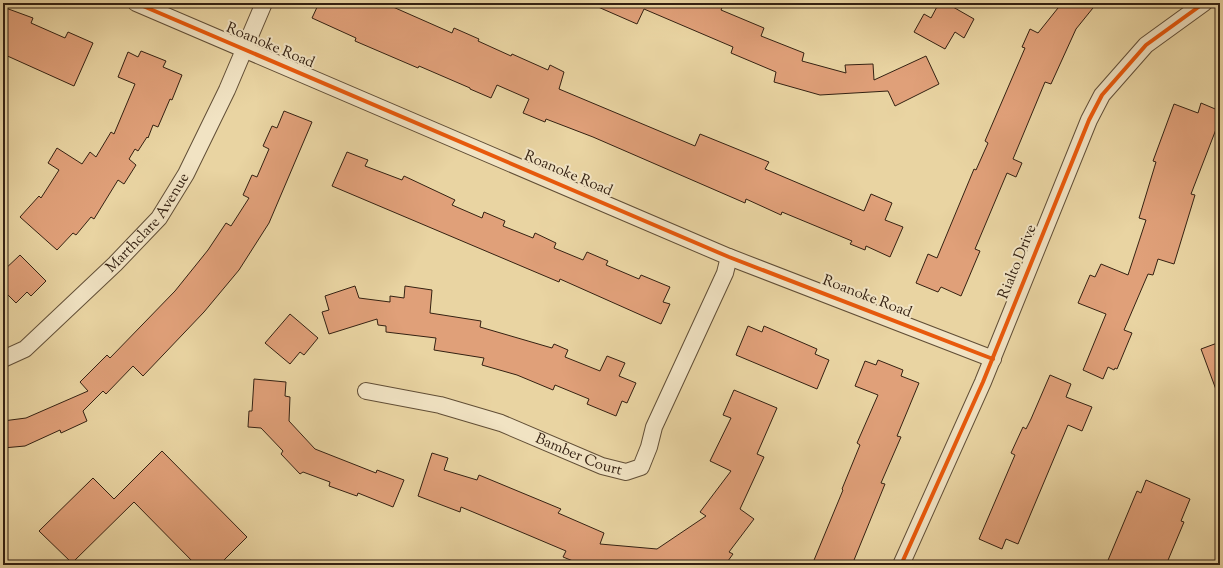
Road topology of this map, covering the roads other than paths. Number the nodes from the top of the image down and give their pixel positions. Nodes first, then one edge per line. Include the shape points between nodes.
1 (136, 3) edge
2 (264, 3) edge
3 (1204, 3) edge
4 (244, 48) junction
5 (729, 257) junction
6 (3, 359) edge
7 (993, 359) junction
8 (366, 391) dead end
9 (901, 565) edge

1 - 4 street, Roanoke Road
2 - 4 street, Marthclare Avenue
3 - 7 street, Rialto Drive via 1146,45 1102,95 1089,120
4 - 5 street, Roanoke Road
4 - 6 street, Marthclare Avenue via 227,90 189,167 159,218 115,264 25,349
5 - 7 street, Roanoke Road
5 - 8 street, Bamber Court via 725,273 654,426 642,467 626,472 602,466 501,423 440,404
7 - 9 street, Rialto Drive

